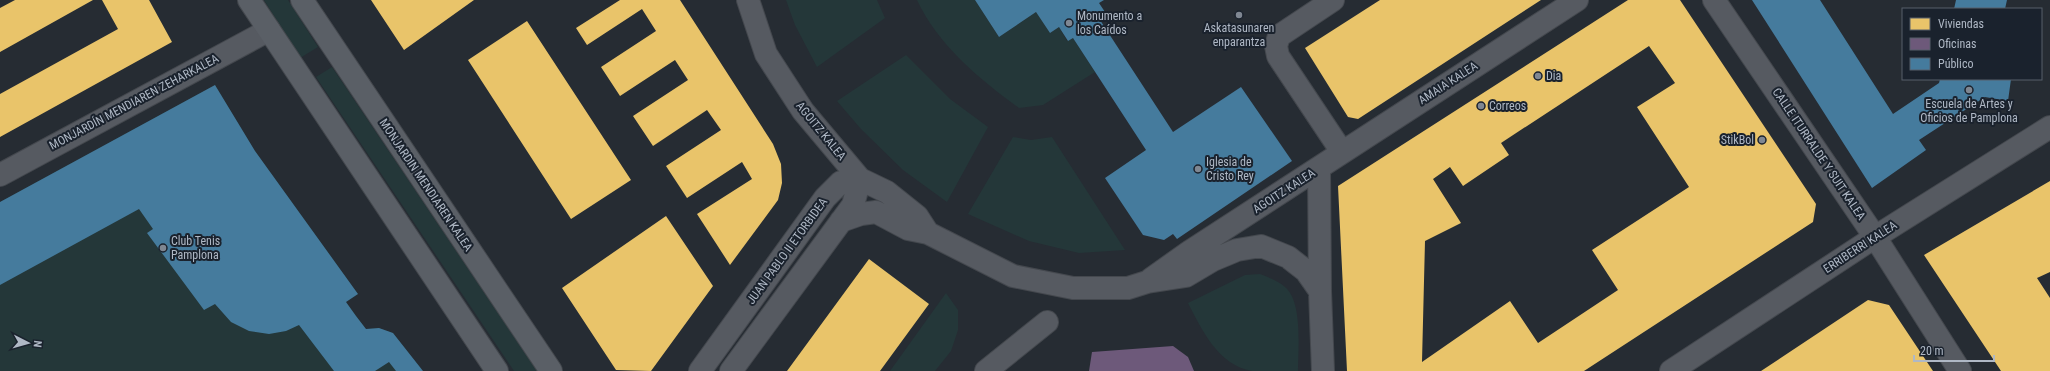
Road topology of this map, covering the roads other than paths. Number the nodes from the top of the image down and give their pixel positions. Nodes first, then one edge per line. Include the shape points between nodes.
1 (249, 0) edge
2 (302, 0) edge
3 (748, 0) edge
4 (1333, 0) edge
5 (1577, 0) edge
6 (1714, 0) edge
7 (269, 30) junction
8 (2050, 127) edge
9 (1342, 152) junction
10 (1319, 168) junction
11 (0, 175) edge
12 (860, 179) junction
13 (841, 221) junction
14 (928, 233) junction
15 (1875, 237) junction
16 (1147, 282) junction
17 (1320, 291) junction
18 (1047, 322) dead end
19 (497, 371) edge
20 (551, 371) edge
21 (700, 371) edge
22 (730, 371) edge
23 (986, 371) edge
24 (1323, 371) edge
25 (1671, 371) edge
26 (1960, 371) edge

1 - 7 main road
2 - 20 main road, MONJARDIN MENDIAREN KALEA
3 - 12 street, AGOITZ KALEA via 766,54 803,110
4 - 9 street via 1279,36 1276,46 1278,56
5 - 9 street, AMAIA KALEA
6 - 15 street, CALLE ITURRALDE Y SUIT KALEA
7 - 11 street, MONJARDÍN MENDIAREN ZEHARKALEA
7 - 19 main road
8 - 15 street, ERRIBERRI KALEA
9 - 10 street, AMAIA KALEA
10 - 16 street, AGOITZ KALEA
10 - 17 street, AGOITZ KALEA
12 - 13 street via 853,205
12 - 14 street, AGOITZ KALEA via 887,192 917,216
12 - 21 street, JUAN PABLO II ETORBIDEA via 841,182 825,198
13 - 14 street, AGOITZ KALEA via 876,212 908,230
13 - 22 street
14 - 16 street, AGOITZ KALEA via 1013,276 1073,288 1128,288
15 - 25 street, ERRIBERRI KALEA
15 - 26 street, CALLE ITURRALDE Y SUIT KALEA
16 - 17 street, AGOITZ KALEA via 1186,276 1213,260 1261,246 1288,257 1306,271
17 - 24 street, AGOITZ KALEA
18 - 23 street

